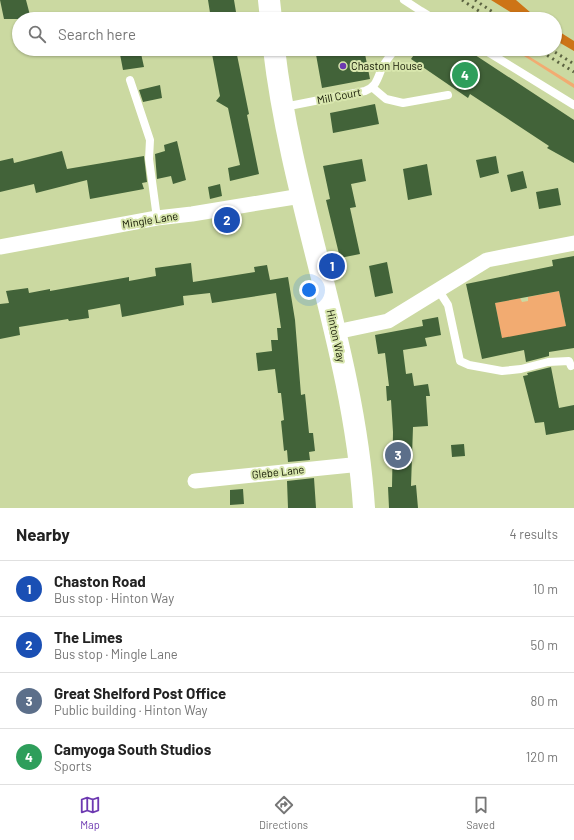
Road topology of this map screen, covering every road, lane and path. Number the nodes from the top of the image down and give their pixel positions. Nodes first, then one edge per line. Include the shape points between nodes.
1 (269, 0) edge
2 (404, 0) edge
3 (421, 11) edge
4 (270, 12) edge
5 (275, 56) edge
6 (390, 56) edge
7 (494, 56) edge
8 (130, 80) dead end
9 (373, 88) junction
10 (448, 95) dead end
11 (574, 105) edge
12 (283, 107) junction
13 (301, 196) junction
14 (157, 218) junction
15 (574, 243) edge
16 (0, 247) edge
17 (438, 292) junction
18 (336, 332) junction
19 (571, 366) dead end
20 (361, 464) junction
21 (195, 480) dead end
22 (364, 508) edge

1 - 4 street
2 - 3 lane
5 - 12 street, Hinton Way
6 - 9 lane, Mill Court
7 - 11 lane
8 - 14 lane via 150,140 149,160
9 - 10 lane via 386,99 403,103
9 - 12 lane, Mill Court
12 - 13 street, Hinton Way
13 - 14 street, Mingle Lane
13 - 18 street, Hinton Way
14 - 16 street, Mingle Lane
15 - 17 street via 487,260
17 - 18 street via 388,321
17 - 19 lane via 448,305 460,361 502,371 548,362 569,361
18 - 20 street, Hinton Way
20 - 21 street, Glebe Lane
20 - 22 street, Hinton Way

